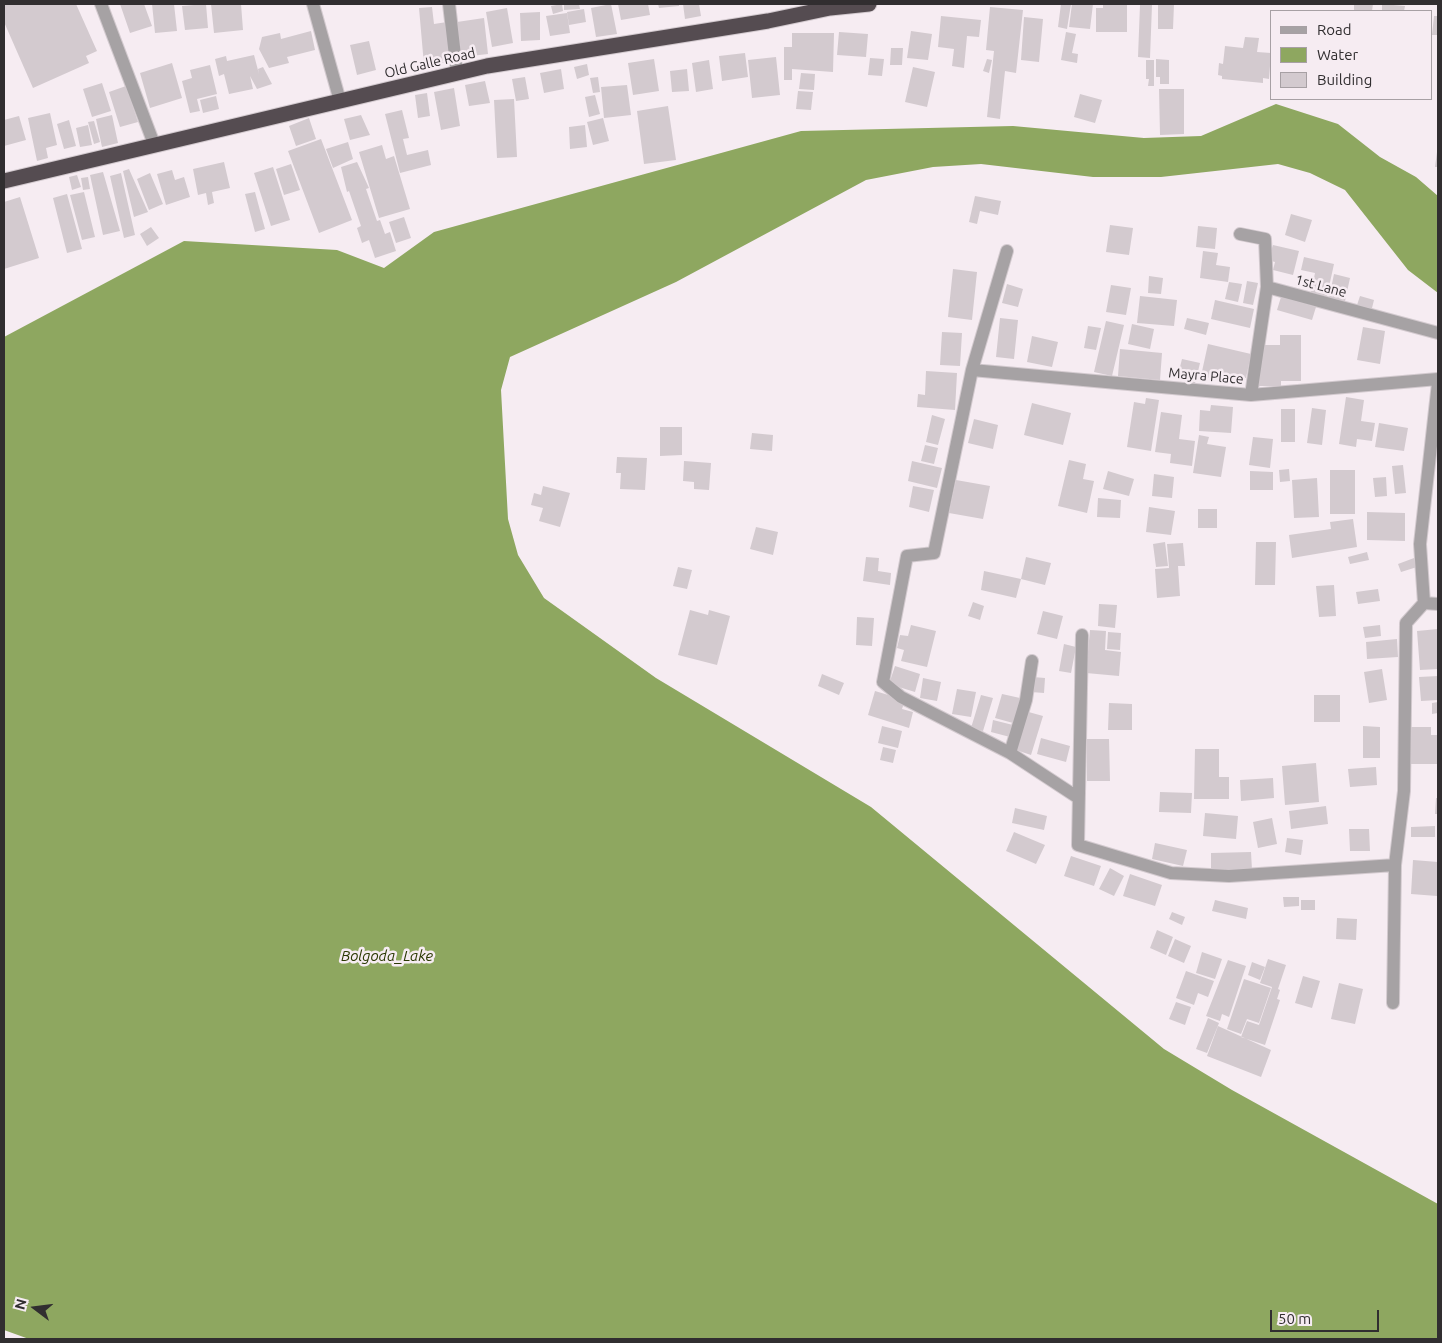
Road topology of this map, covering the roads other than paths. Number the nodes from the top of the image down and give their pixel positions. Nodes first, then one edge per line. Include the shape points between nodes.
1 (101, 4) edge
2 (312, 4) edge
3 (449, 4) edge
4 (869, 4) edge
5 (816, 7) edge
6 (457, 73) junction
7 (340, 100) junction
8 (154, 144) junction
9 (4, 181) edge
10 (1240, 234) dead end
11 (1006, 251) dead end
12 (1267, 287) junction
13 (1438, 333) edge
14 (972, 370) junction
15 (1438, 379) edge
16 (1438, 383) edge
17 (1251, 395) junction
18 (1424, 603) junction
19 (1438, 604) edge
20 (1082, 635) dead end
21 (1032, 661) dead end
22 (1010, 753) junction
23 (1077, 797) junction
24 (1395, 865) junction
25 (1393, 1003) dead end

1 - 8 street
2 - 7 street
3 - 6 street
4 - 5 highway, Old Galle Road
5 - 6 highway, Old Galle Road via 758,22
6 - 7 highway, Old Galle Road
7 - 8 highway, Old Galle Road
8 - 9 highway, Old Galle Road
10 - 12 street via 1265,239
11 - 14 street
12 - 13 street, 1st Lane
12 - 17 street
14 - 17 street, Mayra Place
14 - 22 street via 934,553 907,556 883,682 901,696
15 - 17 street, Mayra Place
16 - 18 street via 1420,544
18 - 19 street
18 - 24 street via 1406,623 1404,791
20 - 23 street
21 - 22 street via 1026,700
22 - 23 street
23 - 24 street via 1078,845 1171,873 1229,876
24 - 25 street

